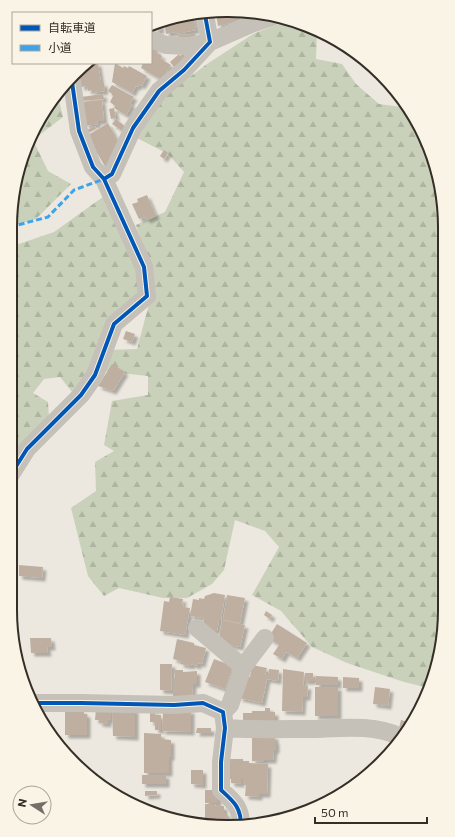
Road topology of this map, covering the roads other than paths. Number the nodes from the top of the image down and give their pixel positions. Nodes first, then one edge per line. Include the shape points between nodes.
1 (206, 18) edge
2 (263, 20) edge
3 (152, 39) edge
4 (210, 42) junction
5 (72, 86) edge
6 (104, 179) junction
7 (17, 465) edge
8 (197, 628) dead end
9 (265, 638) dead end
10 (243, 667) junction
11 (39, 703) edge
12 (224, 720) junction
13 (397, 735) edge
14 (241, 820) edge

1 - 4 street
2 - 4 street
3 - 4 street via 166,45 188,46
4 - 6 street via 184,70 159,91 132,128 112,174
5 - 6 street via 79,131 93,167
6 - 7 street via 144,268 147,296 114,324 94,375 81,396 27,449
8 - 10 street
9 - 10 street
10 - 12 street
11 - 12 street via 203,703
12 - 13 street via 247,730 360,728 391,732
12 - 14 street via 221,790 237,805

